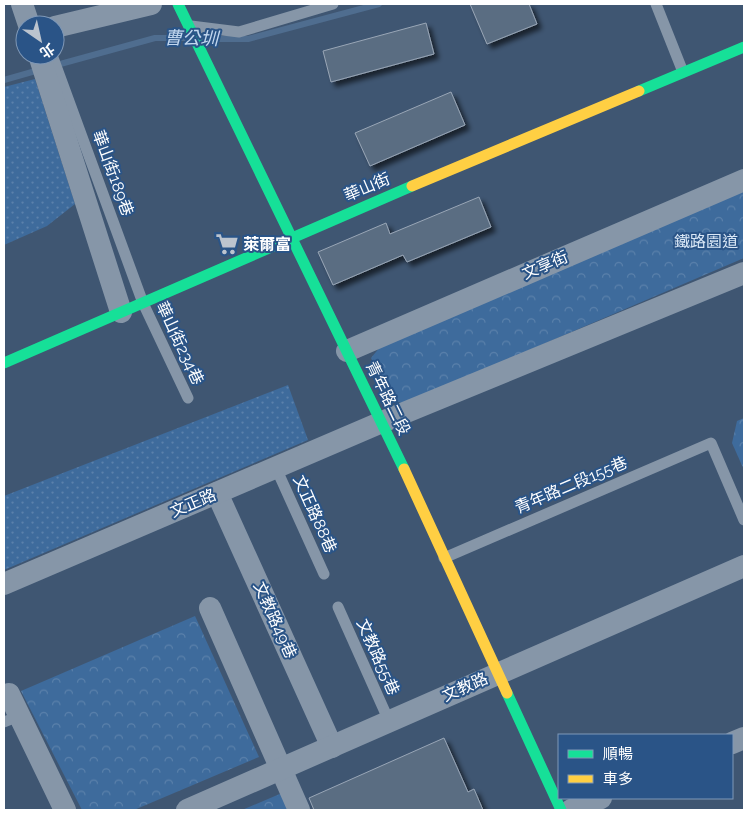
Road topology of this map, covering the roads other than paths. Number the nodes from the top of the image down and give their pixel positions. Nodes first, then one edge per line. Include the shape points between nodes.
1 (151, 4) edge
2 (178, 4) edge
3 (333, 4) edge
4 (656, 4) edge
5 (65, 25) edge
6 (189, 26) junction
7 (744, 47) edge
8 (49, 65) edge
9 (49, 65) edge
10 (683, 72) junction
11 (744, 180) edge
12 (290, 237) junction
13 (744, 273) edge
14 (143, 302) junction
15 (121, 312) junction
16 (347, 351) junction
17 (4, 363) edge
18 (188, 398) dead end
19 (382, 422) junction
20 (276, 468) junction
21 (218, 493) junction
22 (744, 520) edge
23 (444, 558) junction
24 (744, 566) edge
25 (324, 574) dead end
26 (4, 584) edge
27 (338, 607) dead end
28 (210, 608) dead end
29 (497, 673) junction
30 (9, 694) dead end
31 (12, 719) edge
32 (390, 721) junction
33 (332, 746) junction
34 (281, 769) junction
35 (598, 799) edge
36 (65, 810) edge
37 (187, 810) edge
38 (299, 810) edge
39 (561, 810) edge
40 (571, 810) edge

1 - 5 street
2 - 6 street, 青年路二段
3 - 6 lane via 239,32
4 - 10 lane
6 - 12 street, 青年路二段
7 - 10 street, 華山街
8 - 14 lane, 華山街189巷
9 - 15 street
10 - 12 street, 華山街
11 - 16 street, 文享街
12 - 14 street, 華山街
12 - 16 street, 青年路二段
13 - 19 street
14 - 15 street, 華山街
14 - 18 lane, 華山街234巷
15 - 17 street, 華山街
16 - 19 street, 青年路二段
19 - 20 street, 文正路
19 - 23 street, 青年路二段
20 - 21 street, 文正路
20 - 25 lane, 文正路88巷
21 - 26 street, 文正路
21 - 33 street, 文教路49巷
22 - 23 lane, 青年路二段155巷 via 711,443
23 - 29 street, 青年路二段
24 - 29 street, 文教路
27 - 32 lane, 文教路55巷
28 - 34 street
29 - 32 street, 文教路
29 - 39 street, 青年路二段
30 - 31 street
31 - 36 street
32 - 33 street, 文教路
33 - 34 street, 文教路
34 - 37 street, 文教路
34 - 38 street
35 - 40 street

